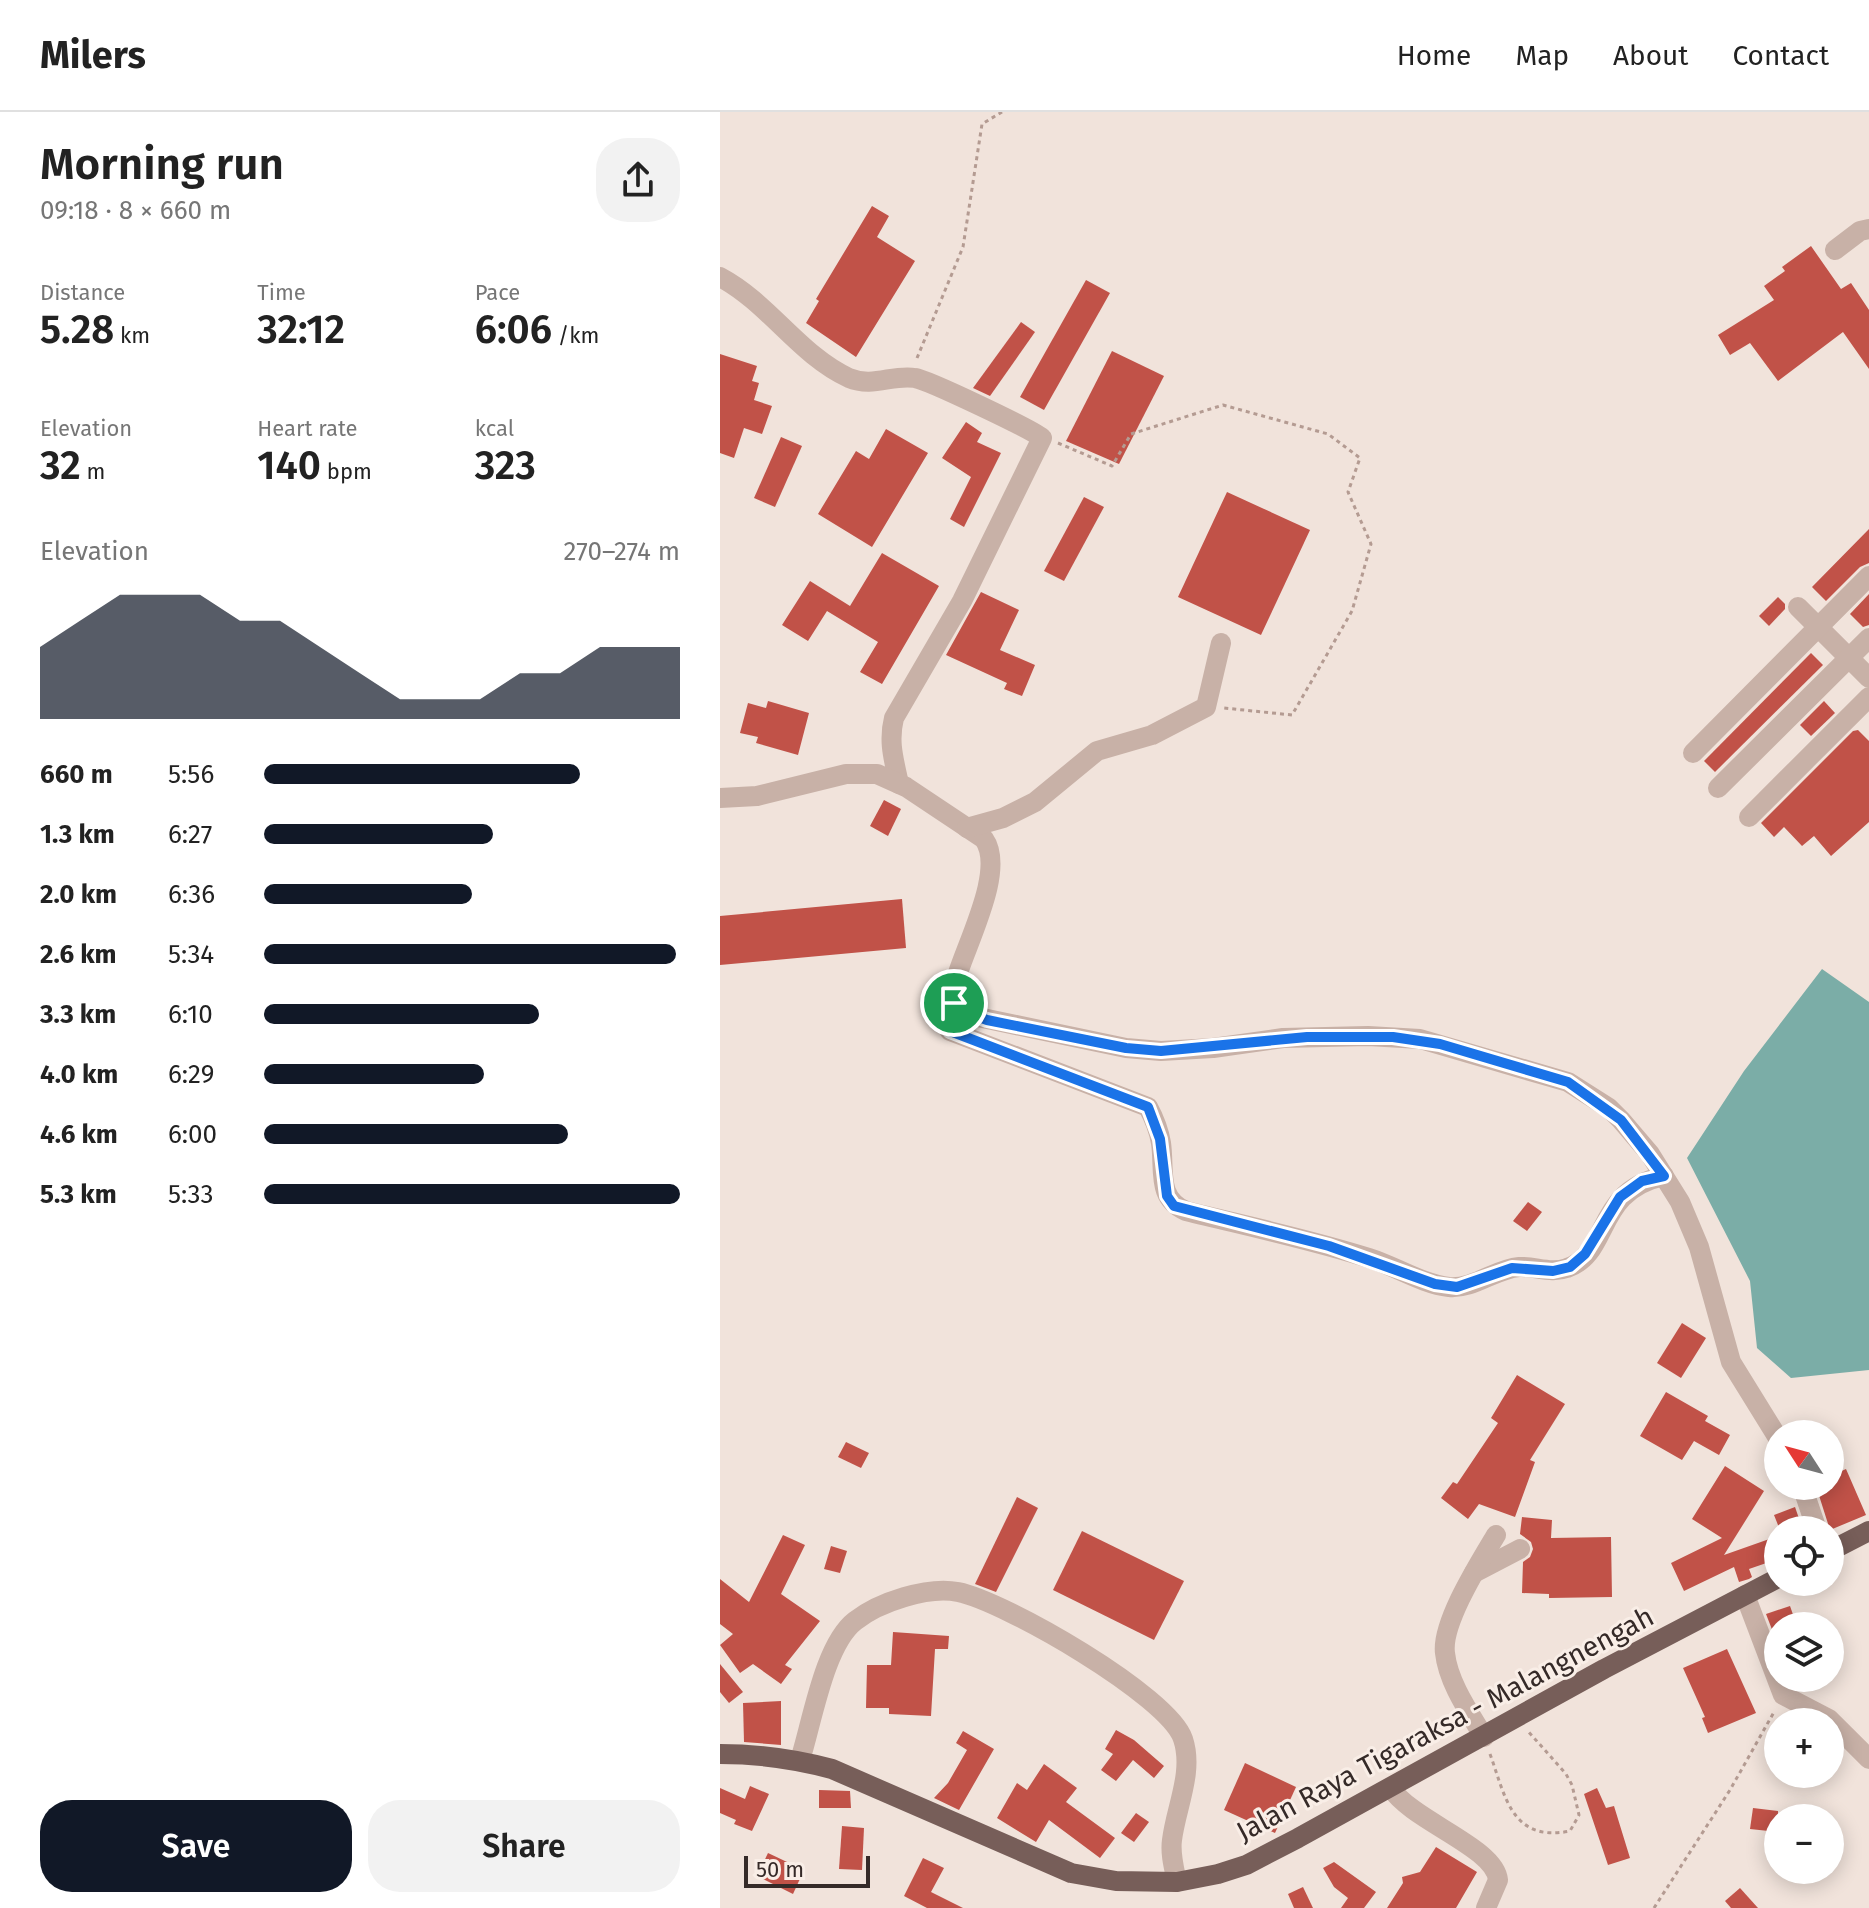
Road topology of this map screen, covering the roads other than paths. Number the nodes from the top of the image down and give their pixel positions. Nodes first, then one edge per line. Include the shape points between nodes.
1 (1869, 229) edge
2 (1835, 250) dead end
3 (720, 277) edge
4 (1869, 576) edge
5 (1798, 607) dead end
6 (1818, 627) junction
7 (1869, 638) edge
8 (1221, 643) dead end
9 (1849, 659) junction
10 (1869, 678) edge
11 (1869, 697) edge
12 (1693, 753) dead end
13 (899, 784) junction
14 (1718, 788) dead end
15 (720, 798) edge
16 (1749, 817) dead end
17 (967, 828) junction
18 (954, 1003) junction
19 (1664, 1176) junction
20 (1767, 1420) edge
21 (1869, 1531) edge
22 (1496, 1535) dead end
23 (1844, 1544) edge
24 (1520, 1549) dead end
25 (1474, 1573) junction
26 (1764, 1585) edge
27 (1745, 1595) junction
28 (1484, 1737) junction
29 (720, 1754) edge
30 (1869, 1759) edge
31 (800, 1760) junction
32 (1391, 1788) junction
33 (1177, 1882) junction
34 (1486, 1908) edge

1 - 2 street
3 - 13 street via 852,379 923,380 1039,435 1041,444 962,601 894,718 891,749
4 - 6 street
5 - 6 street
6 - 9 street
6 - 12 street
7 - 9 street
8 - 17 street via 1206,707 1152,735 1097,751 1035,802
9 - 10 street
9 - 14 street
11 - 16 street
13 - 15 street via 877,774 846,774 765,795
13 - 17 street
17 - 18 street via 988,845 991,860 955,979
18 - 19 street via 987,1020 1161,1051 1307,1037 1393,1037 1440,1044 1568,1082 1621,1120
18 - 19 street via 943,1021 950,1031 1148,1107 1160,1139 1167,1196 1174,1206 1358,1254 1443,1285 1464,1285 1512,1268 1570,1267 1585,1254 1620,1197 1642,1181
19 - 20 street via 1699,1247 1731,1362
21 - 23 main road
22 - 25 street
24 - 25 street
25 - 28 street via 1461,1595 1445,1651 1451,1676
26 - 27 main road, Jalan Raya Tigaraksa - Malangnengah
27 - 28 main road, Jalan Raya Tigaraksa - Malangnengah
27 - 30 street via 1783,1695 1829,1719
28 - 32 main road, Jalan Raya Tigaraksa - Malangnengah
29 - 31 main road, Jalan Raya Tigaraksa - Malangnengah
31 - 33 main road, Jalan Raya Tigaraksa - Malangnengah via 862,1780 1071,1873 1116,1881
31 - 33 street via 830,1661 854,1621 885,1606 941,1591 980,1599 1033,1622 1152,1701 1177,1725 1186,1767 1172,1841
32 - 33 main road, Jalan Raya Tigaraksa - Malangnengah via 1246,1865
32 - 34 street via 1403,1805 1492,1863 1498,1880

